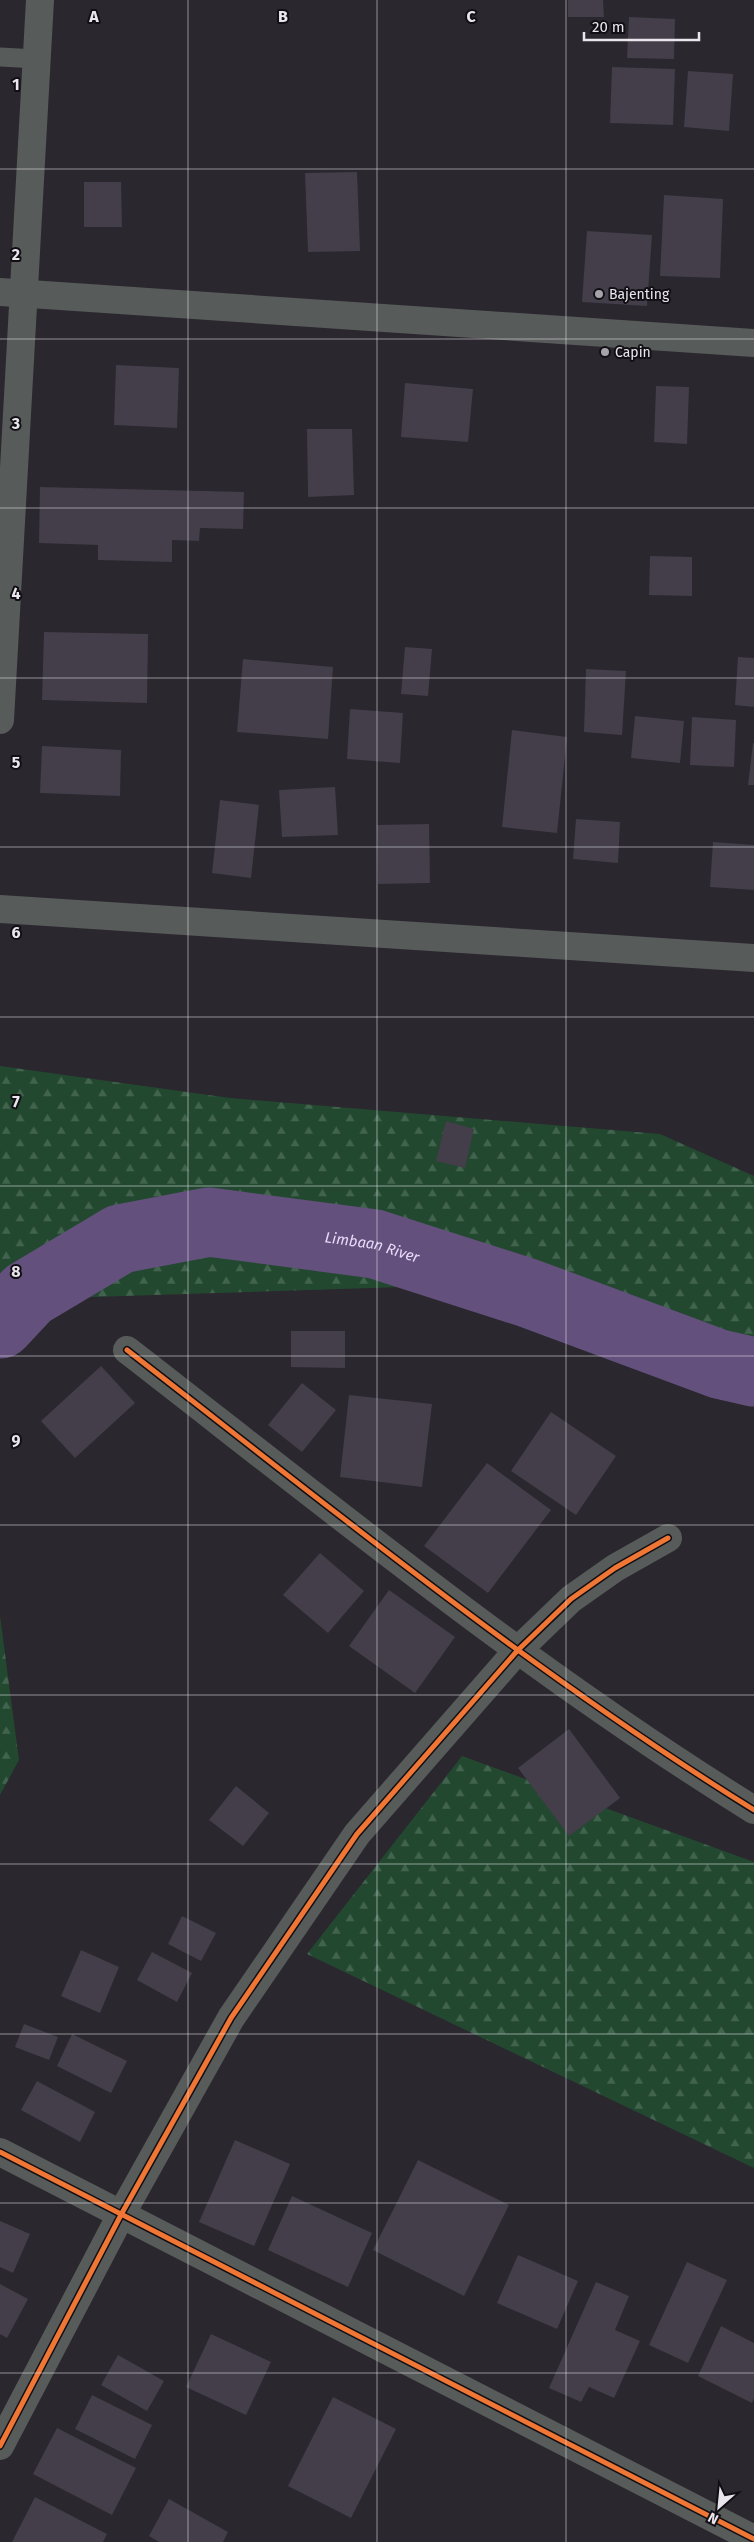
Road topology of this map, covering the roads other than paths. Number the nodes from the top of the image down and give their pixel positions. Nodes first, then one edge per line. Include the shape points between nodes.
1 (40, 0) edge
2 (0, 57) edge
3 (37, 59) junction
4 (12, 293) edge
5 (754, 342) edge
6 (0, 720) edge
7 (0, 910) edge
8 (754, 958) edge
9 (127, 1350) dead end
10 (668, 1538) dead end
11 (517, 1651) junction
12 (754, 1810) edge
13 (0, 2152) edge
14 (122, 2213) junction
15 (0, 2446) edge
16 (754, 2539) edge

1 - 3 street
2 - 3 lane
3 - 4 street
4 - 5 street
4 - 6 street
7 - 8 street
9 - 11 street
10 - 11 street via 571,1599
11 - 12 street via 633,1733
11 - 14 street via 357,1834 308,1902 231,2018
13 - 14 street
14 - 15 street
14 - 16 street

